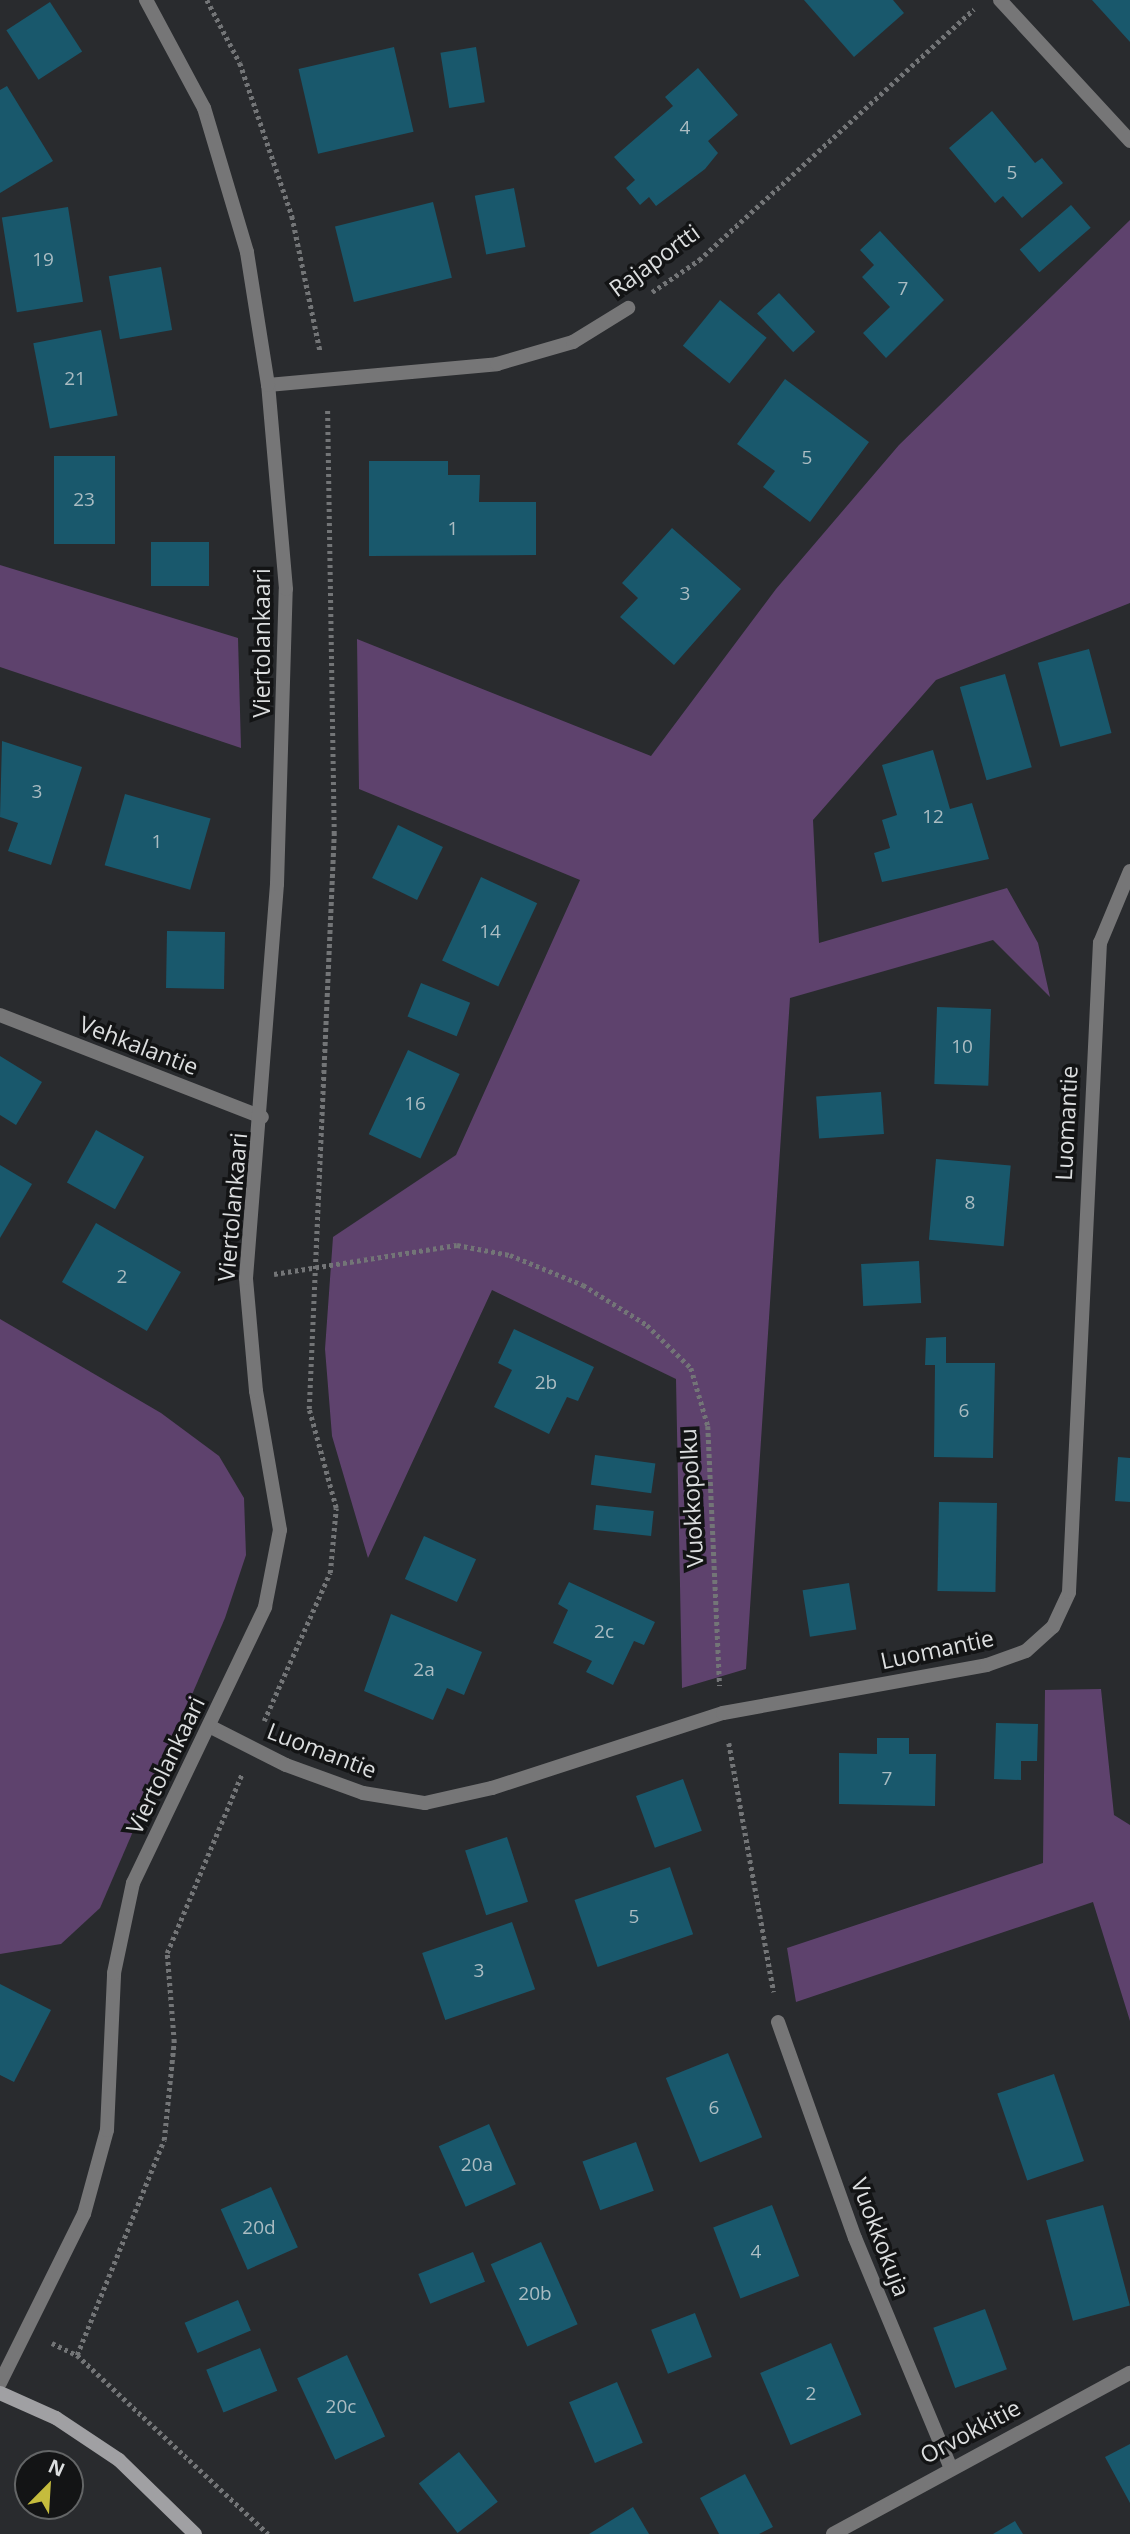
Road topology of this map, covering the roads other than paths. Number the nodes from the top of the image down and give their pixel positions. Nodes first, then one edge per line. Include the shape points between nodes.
1 (146, 0) edge
2 (1000, 0) edge
3 (1130, 141) edge
4 (628, 308) road end
5 (268, 385) junction
6 (1130, 870) edge
7 (0, 1015) edge
8 (262, 1117) junction
9 (211, 1727) junction
10 (778, 2022) road end
11 (1130, 2373) edge
12 (0, 2383) edge
13 (0, 2393) edge
14 (950, 2466) junction
15 (195, 2534) edge
16 (833, 2534) edge

1 - 5 street, Viertolankaari via 204,108 247,252
2 - 3 street
4 - 5 street, Rajaportti via 573,342 497,364
5 - 8 street, Viertolankaari via 286,589 286,691
6 - 9 street, Luomantie via 1100,943 1069,1592 1053,1627 1026,1651 987,1665 723,1713 492,1788 425,1803 350,1788
7 - 8 street, Vehkalantie
8 - 9 street, Viertolankaari via 246,1278 256,1391 280,1530 265,1606
9 - 12 street, Viertolankaari via 132,1882 114,1973 107,2130 84,2214 30,2332
10 - 14 street, Vuokkokuja via 855,2238
11 - 14 street, Orvokkitie
13 - 15 street via 56,2418 119,2460
14 - 16 street, Orvokkitie

